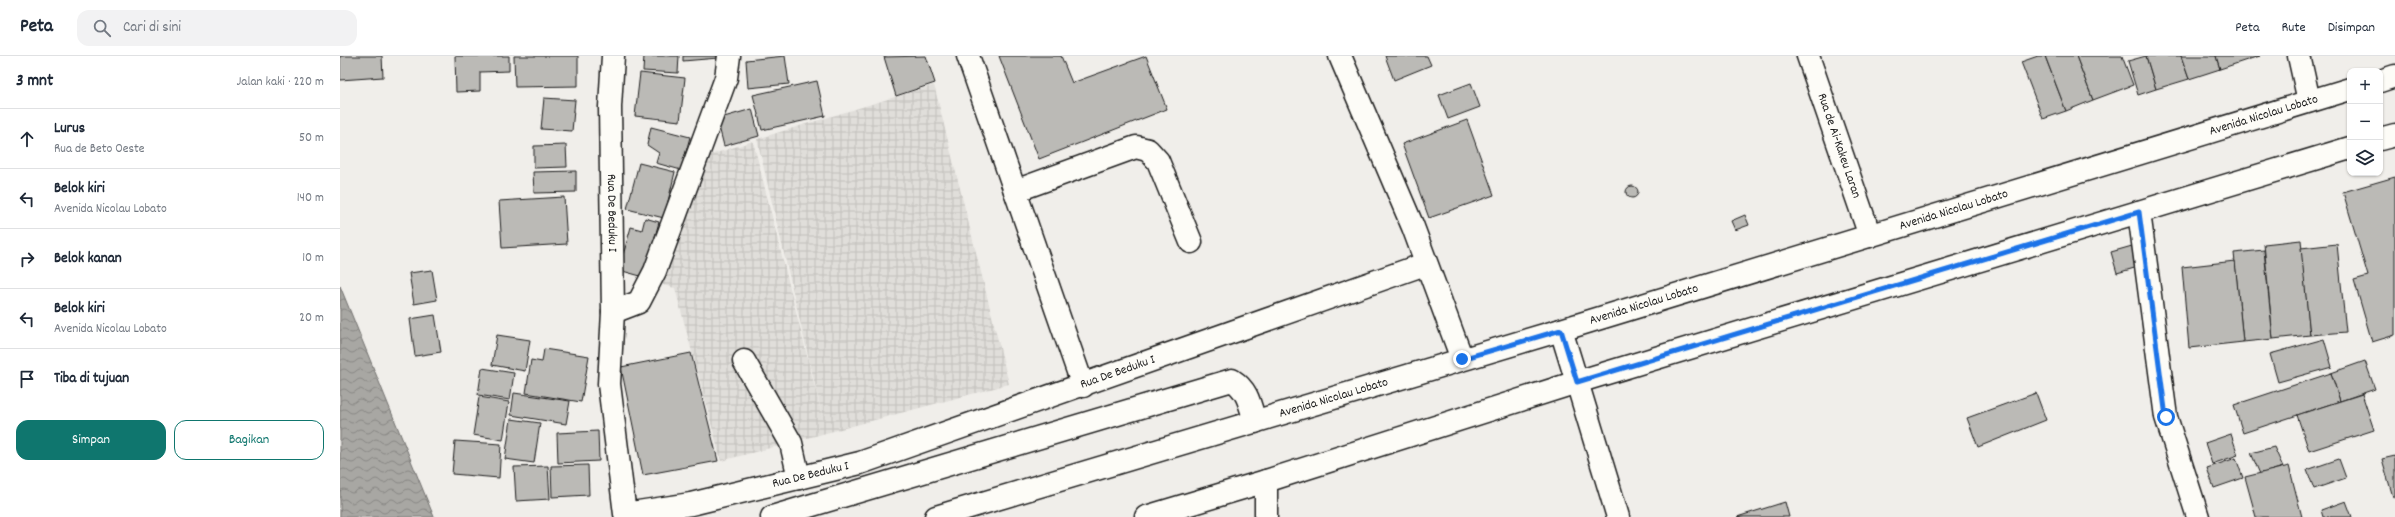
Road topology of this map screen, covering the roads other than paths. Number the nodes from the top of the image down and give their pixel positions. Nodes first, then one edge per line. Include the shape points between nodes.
1 (613, 56) edge
2 (729, 56) edge
3 (968, 56) edge
4 (1340, 56) edge
5 (1808, 56) edge
6 (2299, 56) edge
7 (2395, 76) edge
8 (2383, 79) edge
9 (2347, 90) edge
10 (2309, 101) junction
11 (2395, 135) edge
12 (2383, 138) edge
13 (2347, 149) edge
14 (1015, 191) junction
15 (2139, 212) junction
16 (1870, 236) junction
17 (1191, 242) dead end
18 (1425, 264) junction
19 (613, 312) junction
20 (1561, 330) junction
21 (1462, 359) junction
22 (744, 361) dead end
23 (1577, 382) junction
24 (1083, 386) junction
25 (1255, 422) junction
26 (799, 478) junction
27 (1266, 481) junction
28 (628, 516) edge
29 (772, 517) edge
30 (936, 517) edge
31 (1146, 517) edge
32 (1266, 517) edge
33 (1618, 517) edge
34 (2198, 517) edge

1 - 19 street, Rua De Beduku I via 610,107
2 - 19 street via 726,78 655,271 639,302
3 - 14 street
4 - 18 street
5 - 16 street, Rua de Ai-Kakeu Laran
6 - 10 street
7 - 8 street
9 - 10 street, Avenida Nicolau Lobato
10 - 16 street, Avenida Nicolau Lobato
11 - 12 street
13 - 15 street
14 - 17 street via 1136,147 1148,150 1158,160
14 - 24 street
15 - 23 street
15 - 34 street via 2166,417
16 - 20 street, Avenida Nicolau Lobato
18 - 21 street
18 - 24 street, Rua De Beduku I
19 - 28 street, Rua De Beduku I via 609,384
20 - 21 street, Avenida Nicolau Lobato
20 - 23 street
21 - 25 street, Avenida Nicolau Lobato
22 - 26 street via 791,442
23 - 27 street
23 - 33 street
24 - 26 street, Rua De Beduku I via 860,463
25 - 29 street via 1247,393 1241,385 1232,380
25 - 30 street, Avenida Nicolau Lobato
26 - 28 street, Rua De Beduku I
27 - 31 street
27 - 32 street

